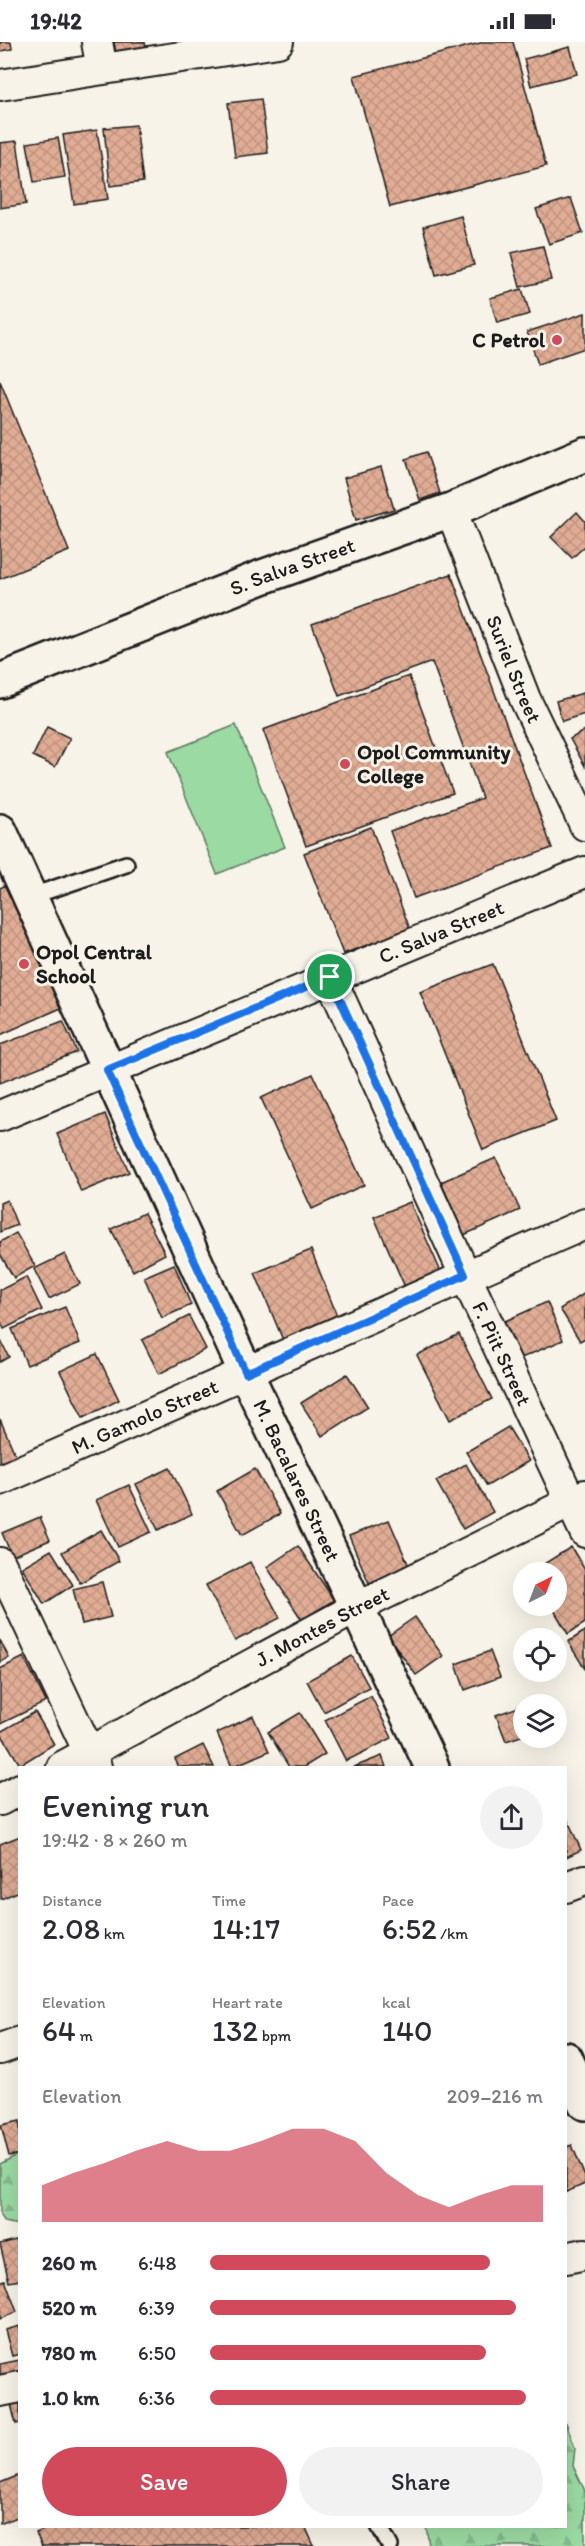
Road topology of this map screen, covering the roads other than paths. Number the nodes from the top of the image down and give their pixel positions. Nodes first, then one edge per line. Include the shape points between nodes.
1 (278, 42) edge
2 (100, 56) edge
3 (0, 85) edge
4 (585, 454) edge
5 (451, 510) junction
6 (0, 681) edge
7 (585, 825) edge
8 (0, 831) edge
9 (126, 864) dead end
10 (585, 872) edge
11 (29, 897) junction
12 (330, 977) junction
13 (107, 1070) junction
14 (0, 1116) edge
15 (585, 1224) edge
16 (465, 1275) junction
17 (246, 1373) junction
18 (0, 1480) edge
19 (578, 1499) edge
20 (585, 1532) edge
21 (0, 1563) edge
22 (356, 1608) junction
23 (93, 1760) edge
24 (66, 1766) edge
25 (432, 1766) edge
26 (18, 1790) edge
27 (0, 1800) edge
28 (585, 1880) edge
29 (567, 1887) edge
30 (18, 2043) edge
31 (0, 2049) edge
32 (567, 2061) edge
33 (585, 2103) edge
34 (585, 2254) edge
35 (567, 2258) edge
36 (18, 2387) edge
37 (0, 2391) edge
38 (381, 2528) edge
39 (390, 2546) edge

1 - 2 street
2 - 3 street
4 - 5 street, S. Salva Street
5 - 6 street, S. Salva Street via 262,578
5 - 7 street, Suriel Street via 525,699
8 - 11 street, M. Bacalares Street
9 - 11 lane
10 - 12 street, C. Salva Street
11 - 13 street, M. Bacalares Street
12 - 13 street, C. Salva Street
12 - 16 street, F. Piit Street
13 - 14 street, C. Salva Street
13 - 17 street, M. Bacalares Street
15 - 16 street, M. Gamolo Street
16 - 17 street, M. Gamolo Street
16 - 19 street, F. Piit Street
17 - 18 street, M. Gamolo Street
17 - 22 street, M. Bacalares Street
19 - 20 street, F. Piit Street
19 - 22 street, J. Montes Street
21 - 23 street
22 - 23 street, J. Montes Street
22 - 25 street, M. Bacalares Street
23 - 24 street, J. Montes Street
26 - 27 street
28 - 29 street
30 - 31 street
32 - 33 street
34 - 35 street
36 - 37 street
38 - 39 lane

